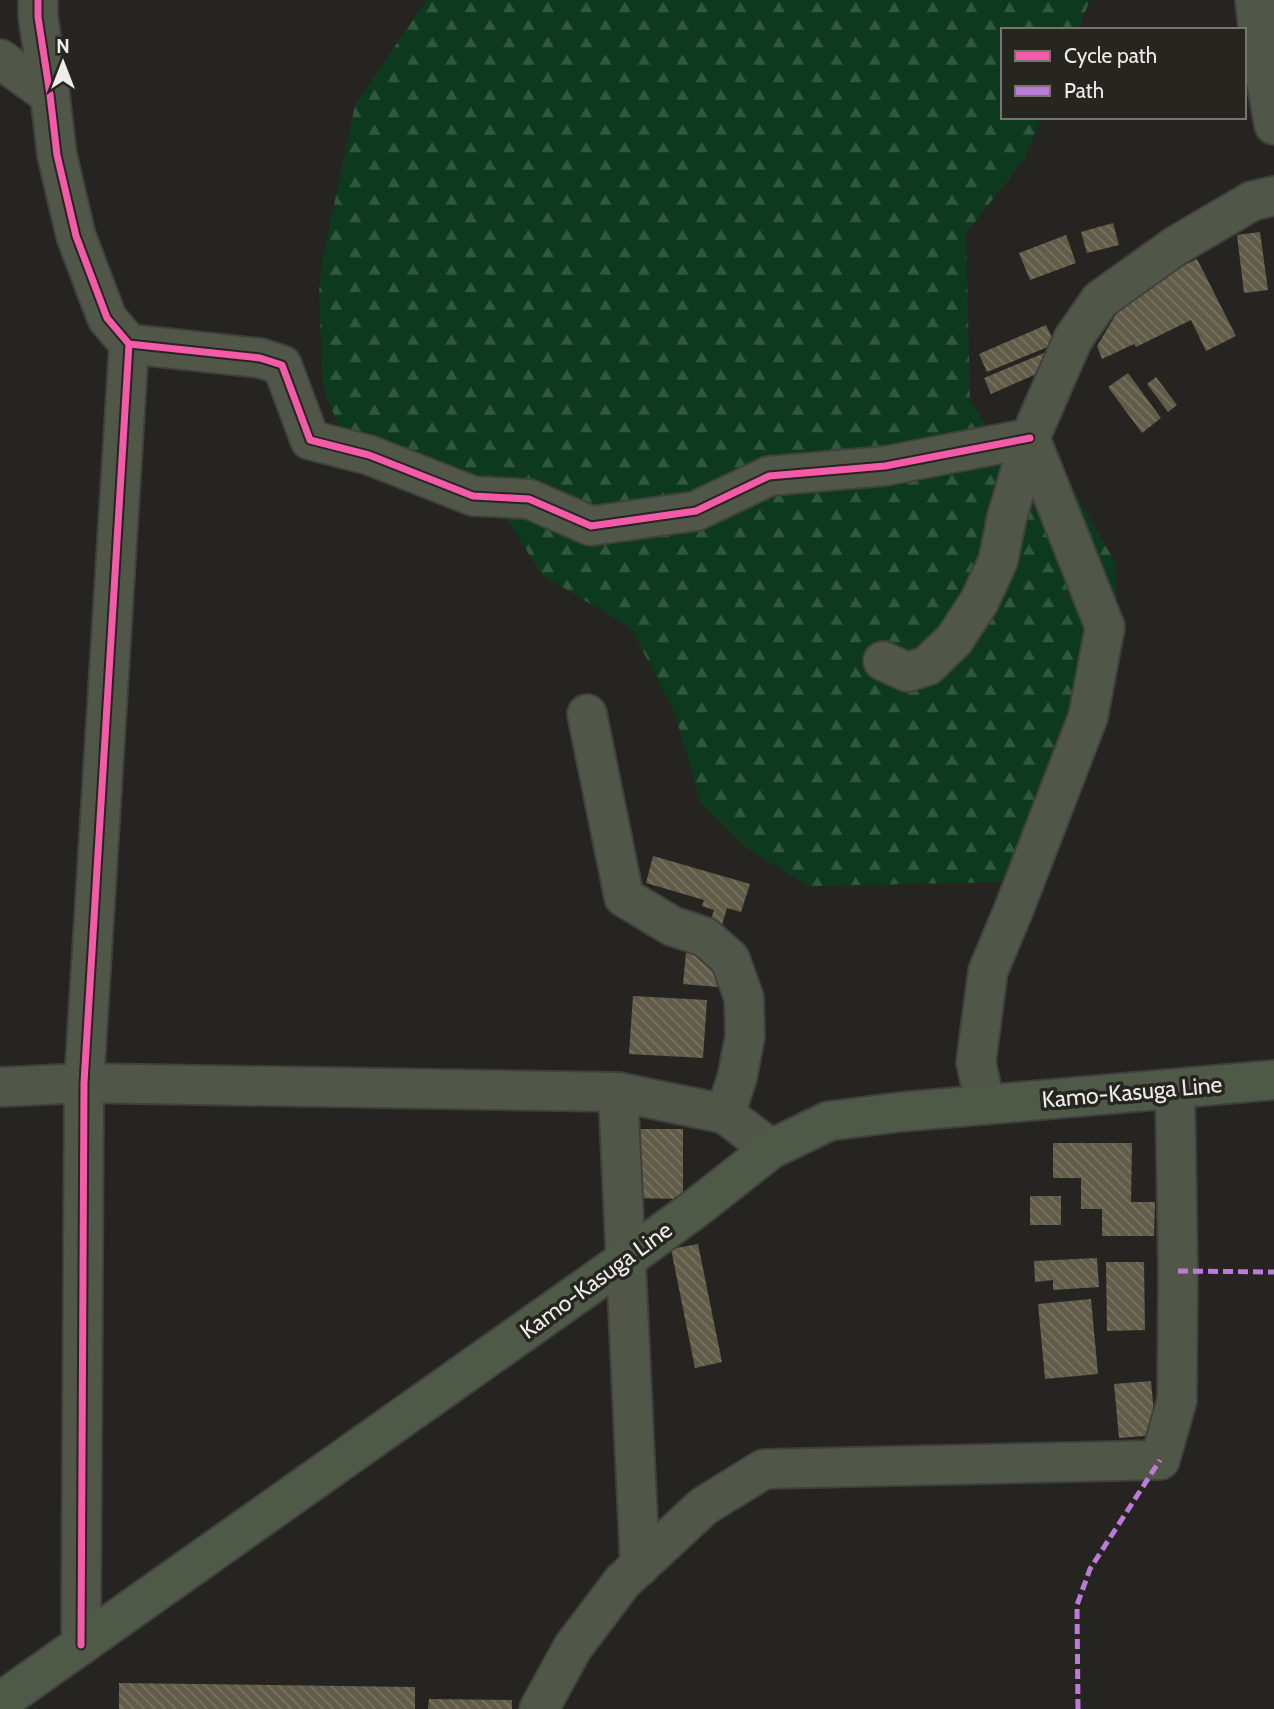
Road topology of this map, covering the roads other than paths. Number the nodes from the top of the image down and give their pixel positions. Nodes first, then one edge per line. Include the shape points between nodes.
1 (38, 0) edge
2 (1255, 0) edge
3 (0, 59) edge
4 (50, 95) junction
5 (1274, 125) edge
6 (1274, 196) edge
7 (130, 344) junction
8 (1030, 438) junction
9 (883, 661) dead end
10 (587, 714) dead end
11 (1274, 1080) edge
12 (84, 1083) junction
13 (0, 1087) edge
14 (1175, 1089) junction
15 (618, 1092) junction
16 (985, 1105) junction
17 (725, 1114) junction
18 (771, 1149) junction
19 (625, 1260) junction
20 (640, 1566) junction
21 (81, 1645) junction
22 (0, 1703) edge
23 (539, 1709) edge

1 - 4 street
2 - 5 street
3 - 4 street
4 - 7 street via 57,155 76,236 107,318
6 - 8 street via 1252,201 1177,245 1100,300 1073,339
7 - 8 street via 260,358 282,365 310,440 369,455 473,496 529,499 591,526 696,511 769,476 885,466
7 - 12 street
8 - 9 street via 998,561 979,603 954,640 927,666 907,672
8 - 16 street via 1105,627 1088,717 988,971 976,1062
10 - 17 street via 624,897 672,926 705,937 730,959 744,998 744,1036
11 - 14 main road, Kamo-Kasuga Line
12 - 13 street
12 - 15 street
12 - 21 street
14 - 16 main road, Kamo-Kasuga Line
14 - 20 street via 1177,1400 1160,1460 764,1469 704,1506
15 - 17 street
15 - 19 street
16 - 18 main road, Kamo-Kasuga Line via 829,1121
17 - 18 street
18 - 19 main road, Kamo-Kasuga Line
19 - 20 street
19 - 21 main road, Kamo-Kasuga Line
20 - 23 street via 623,1581 573,1647
21 - 22 main road, Kamo-Kasuga Line

